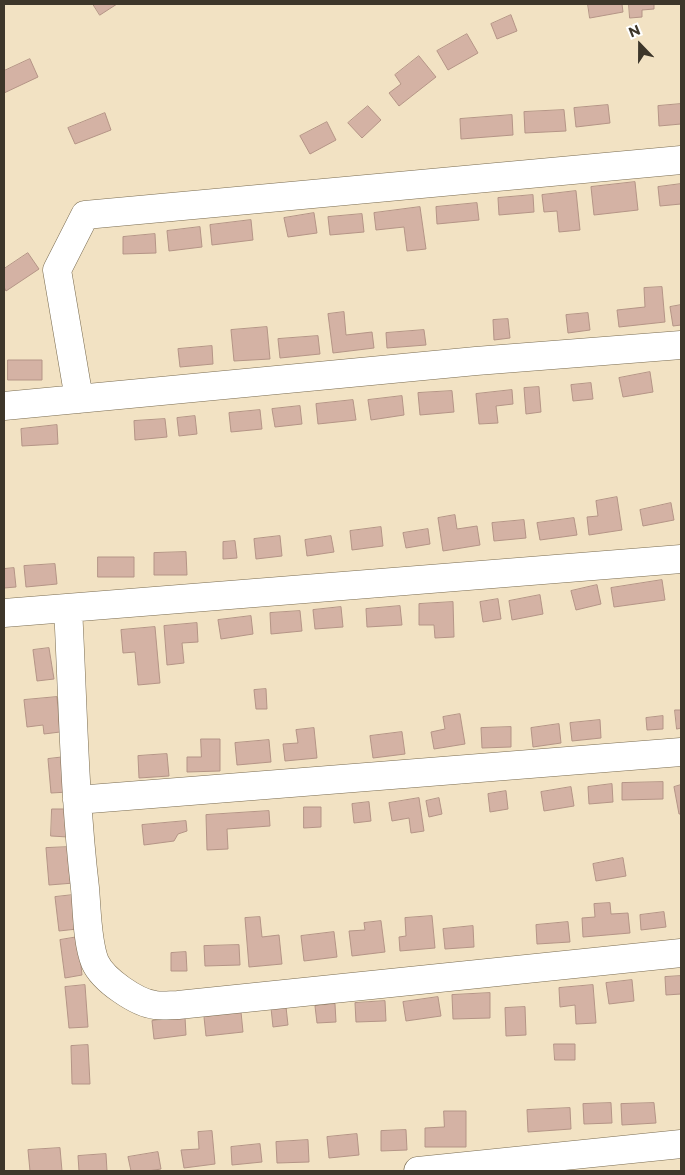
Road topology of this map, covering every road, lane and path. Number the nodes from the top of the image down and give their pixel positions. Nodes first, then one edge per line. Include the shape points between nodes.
1 (681, 160) edge
2 (681, 345) edge
3 (79, 399) junction
4 (4, 406) edge
5 (681, 559) edge
6 (68, 608) junction
7 (4, 613) edge
8 (681, 752) edge
9 (77, 800) junction
10 (681, 953) edge
11 (681, 1144) edge
12 (418, 1171) edge

1 - 3 street via 85,215 57,270
2 - 3 street
3 - 4 street
5 - 6 street
6 - 7 street
6 - 9 street
8 - 9 street
9 - 10 street via 91,944 96,963 110,981 138,1000 155,1005
11 - 12 street

